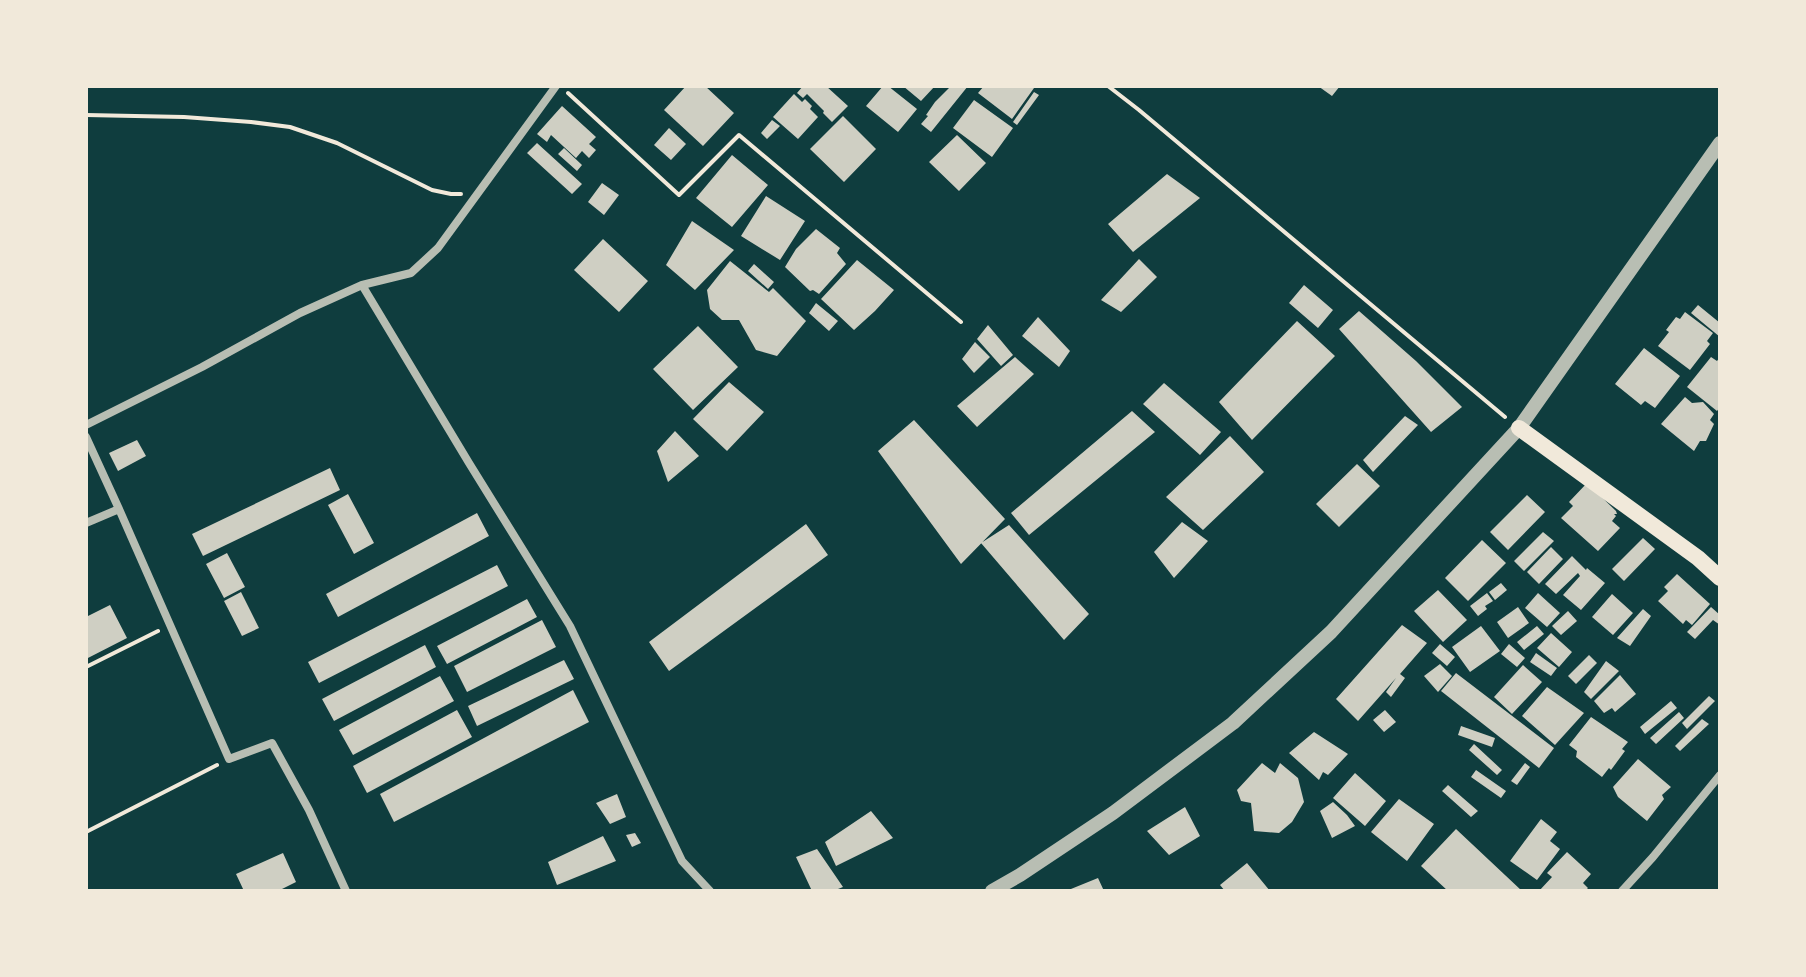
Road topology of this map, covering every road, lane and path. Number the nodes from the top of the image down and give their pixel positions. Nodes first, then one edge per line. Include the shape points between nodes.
1 (558, 86) edge
2 (1108, 86) edge
3 (86, 115) edge
4 (1720, 143) edge
5 (478, 193) junction
6 (362, 285) junction
7 (961, 322) dead end
8 (86, 425) edge
9 (1519, 428) junction
10 (86, 437) edge
11 (119, 509) junction
12 (86, 523) edge
13 (1720, 578) edge
14 (170, 625) junction
15 (86, 667) edge
16 (229, 759) junction
17 (1720, 775) edge
18 (86, 832) edge
19 (346, 891) edge
20 (710, 891) edge
21 (992, 891) edge
22 (1622, 891) edge

1 - 5 street
1 - 7 path via 679,195 739,135
2 - 9 path
3 - 5 path via 290,127 337,143 432,190
4 - 9 street
5 - 6 street via 438,248 411,273
6 - 8 street
6 - 20 street via 570,626 682,861
9 - 13 main road
9 - 21 street via 1331,632 1233,723 1113,813
10 - 11 street
11 - 12 street
11 - 14 street
14 - 15 path
14 - 16 street
16 - 18 path
16 - 19 street via 272,743
17 - 22 street

